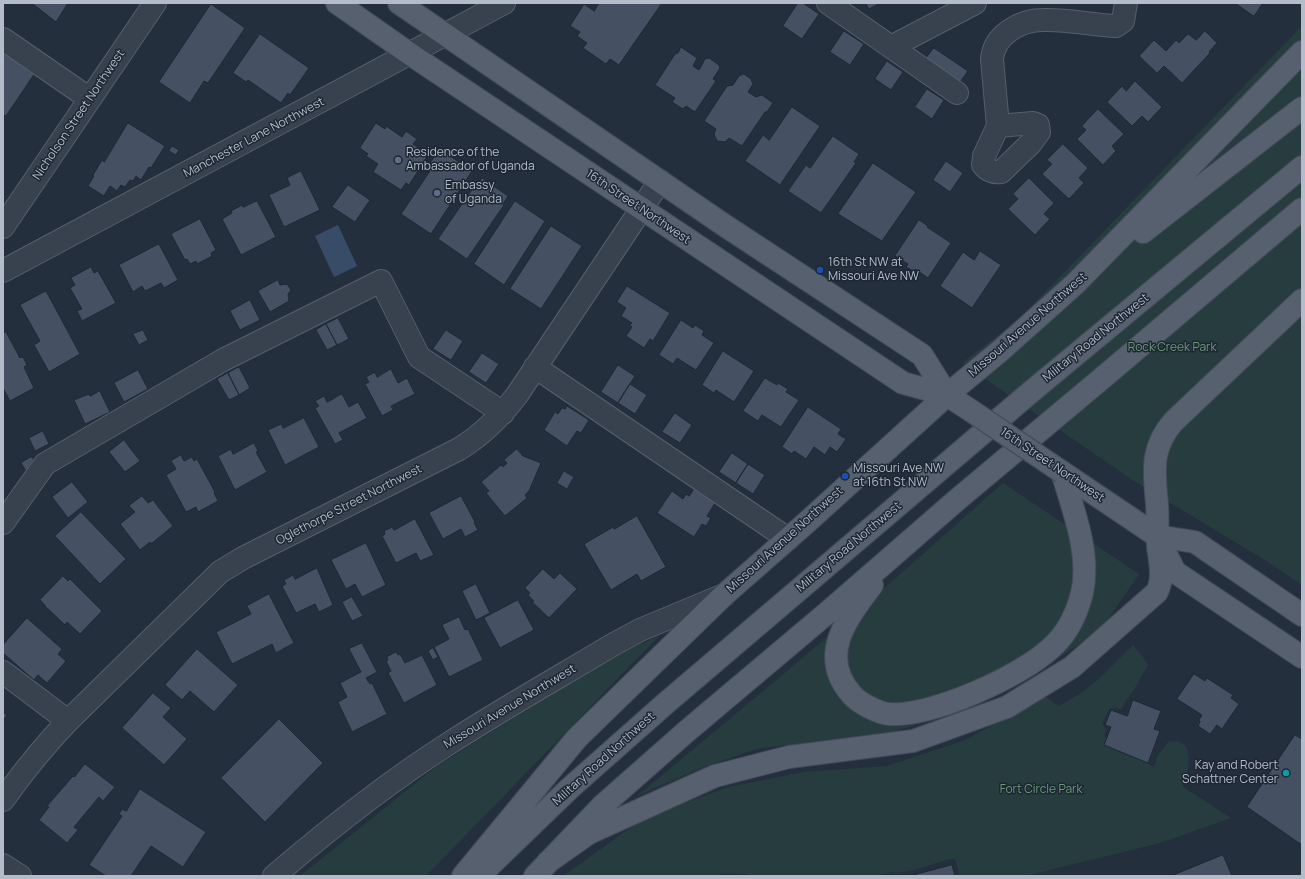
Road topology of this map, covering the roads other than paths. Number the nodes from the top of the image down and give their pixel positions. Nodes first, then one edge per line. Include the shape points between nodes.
1 (155, 3) edge
2 (337, 3) edge
3 (399, 3) edge
4 (504, 3) edge
5 (828, 3) edge
6 (975, 3) edge
7 (1126, 3) edge
8 (445, 35) junction
9 (3, 39) edge
10 (891, 47) junction
11 (1302, 52) edge
12 (410, 54) junction
13 (956, 93) dead end
14 (90, 99) junction
15 (1302, 108) edge
16 (998, 126) dead end
17 (1302, 167) edge
18 (660, 181) junction
19 (641, 209) junction
20 (1302, 209) edge
21 (3, 227) edge
22 (3, 271) edge
23 (1075, 284) junction
24 (1302, 300) edge
25 (535, 367) junction
26 (947, 395) junction
27 (503, 413) junction
28 (1062, 472) junction
29 (3, 524) edge
30 (1157, 536) junction
31 (788, 539) junction
32 (903, 546) junction
33 (724, 595) junction
34 (1302, 615) edge
35 (1302, 657) edge
36 (3, 672) edge
37 (68, 721) junction
38 (3, 800) edge
39 (3, 865) edge
40 (541, 869) edge
41 (20, 876) edge
42 (274, 876) edge
43 (463, 876) edge
44 (478, 876) edge

1 - 14 street, Nicholson Street Northwest
2 - 12 main road, 16th Street Northwest
3 - 8 main road, 16th Street Northwest
4 - 8 street, Manchester Lane Northwest
5 - 10 street
6 - 10 street
7 - 16 street via 1123,21 1116,26 1042,20 1024,23 999,39 993,50 992,59
8 - 12 street, Manchester Lane Northwest
8 - 18 main road, 16th Street Northwest
9 - 14 street
10 - 13 street
11 - 23 main road, Missouri Avenue Northwest
12 - 19 main road, 16th Street Northwest
12 - 22 street, Manchester Lane Northwest
14 - 21 street, Nicholson Street Northwest
15 - 23 main road
17 - 44 main road, Military Road Northwest via 1032,391 678,693 570,788
18 - 19 street, Oglethorpe Street Northwest
18 - 26 main road, 16th Street Northwest via 922,355
19 - 25 street, Oglethorpe Street Northwest
19 - 26 main road, 16th Street Northwest via 903,384
20 - 32 main road
23 - 26 main road, Missouri Avenue Northwest
24 - 30 main road via 1163,434 1156,450 1154,467
25 - 27 street, Oglethorpe Street Northwest
25 - 31 street
26 - 28 main road, 16th Street Northwest, bridge
26 - 31 main road, Missouri Avenue Northwest
27 - 29 street via 419,357 381,281 223,360 45,464
27 - 37 street, Oglethorpe Street Northwest via 476,438 459,449 220,572
28 - 30 main road, 16th Street Northwest
28 - 32 main road via 1082,544 1085,575 1079,603 1063,635 1040,658 992,685 919,712 886,714 856,699 845,688 836,662 836,651 840,635 857,604
30 - 34 main road, 16th Street Northwest via 1194,542
30 - 35 main road via 1174,572
30 - 40 main road via 1161,577 1157,592 1072,666 1007,707 913,741 789,757 715,776 589,833
31 - 33 main road, Missouri Avenue Northwest
32 - 40 main road via 602,806
33 - 42 street, Missouri Avenue Northwest via 640,630 447,744 364,803
33 - 43 main road via 577,738
36 - 37 street
37 - 38 street, Oglethorpe Street Northwest via 51,738
39 - 41 street

